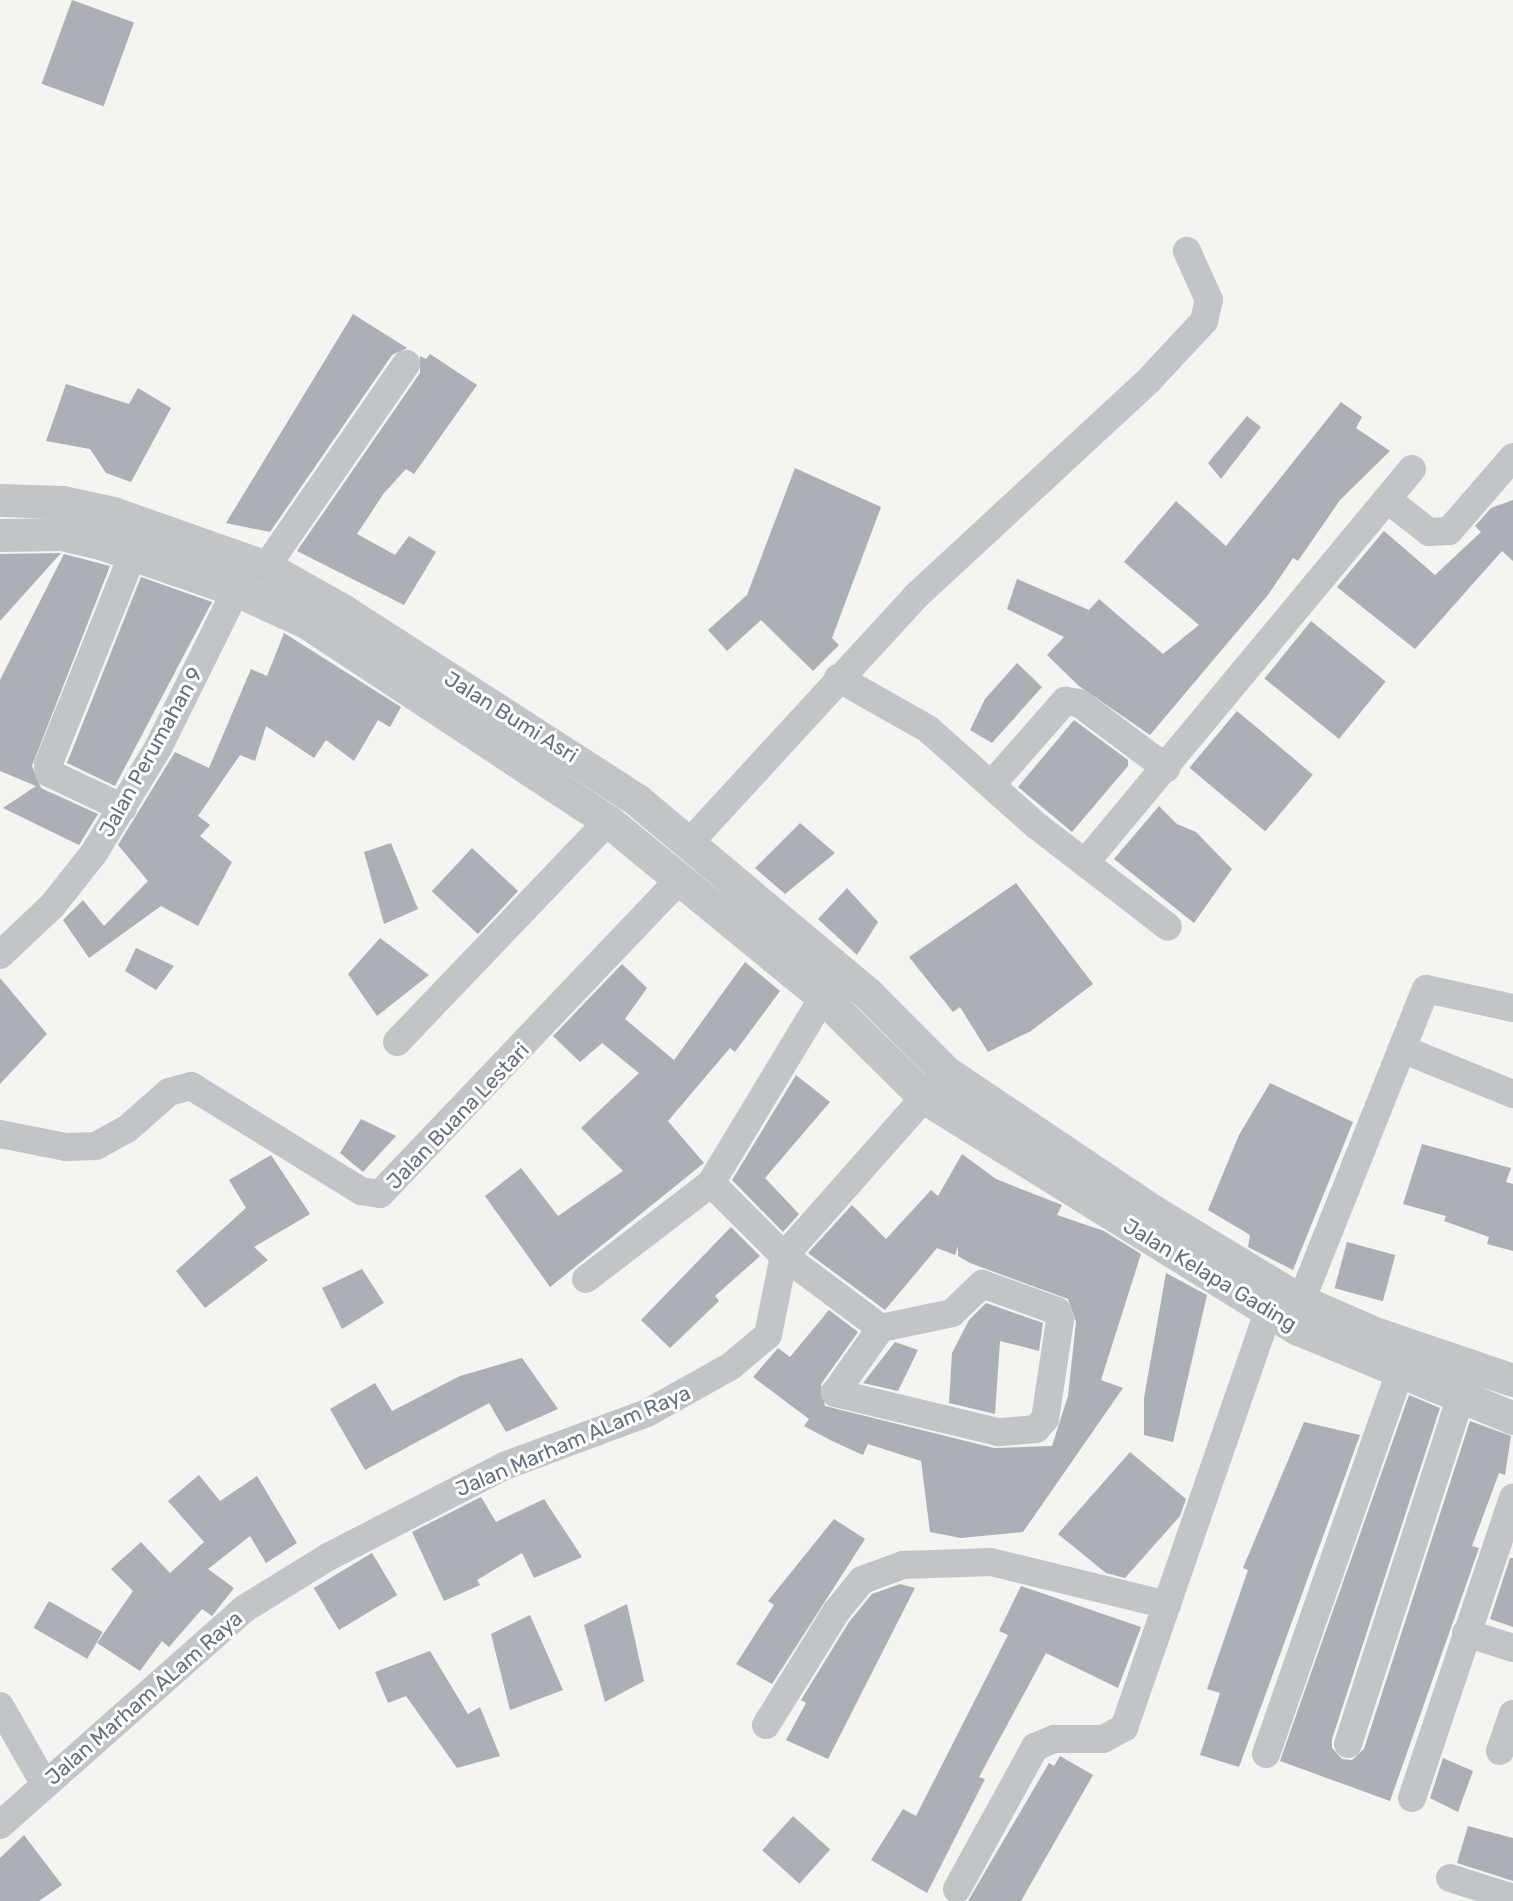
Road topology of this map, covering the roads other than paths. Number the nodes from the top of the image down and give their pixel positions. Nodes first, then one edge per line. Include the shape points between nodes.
1 (1187, 252) dead end
2 (406, 364) dead end
3 (1513, 457) edge
4 (1412, 470) dead end
5 (0, 500) edge
6 (1388, 500) junction
7 (0, 535) edge
8 (133, 554) junction
9 (266, 567) junction
10 (236, 590) junction
11 (337, 624) junction
12 (838, 678) junction
13 (1166, 768) junction
14 (992, 784) junction
15 (123, 808) junction
16 (608, 821) junction
17 (690, 842) junction
18 (1085, 863) junction
19 (681, 878) junction
20 (1168, 927) dead end
21 (0, 954) edge
22 (823, 997) junction
23 (1513, 1008) edge
24 (398, 1042) dead end
25 (1402, 1049) junction
26 (946, 1072) junction
27 (1513, 1094) edge
28 (925, 1098) junction
29 (0, 1134) edge
30 (711, 1183) junction
31 (784, 1256) junction
32 (586, 1279) dead end
33 (1301, 1301) junction
34 (1268, 1313) junction
35 (881, 1328) junction
36 (1400, 1371) junction
37 (1513, 1380) edge
38 (1461, 1396) junction
39 (1513, 1418) edge
40 (1513, 1498) edge
41 (1167, 1605) junction
42 (1466, 1633) junction
43 (1513, 1648) edge
44 (0, 1706) edge
45 (1513, 1713) edge
46 (766, 1725) dead end
47 (1348, 1744) dead end
48 (1500, 1751) dead end
49 (1266, 1754) dead end
50 (45, 1785) junction
51 (1412, 1798) dead end
52 (0, 1825) edge
53 (1450, 1878) dead end
54 (957, 1889) dead end
55 (1513, 1898) edge

1 - 12 street via 1209,300 1204,321 1150,380 916,596
2 - 9 street
3 - 6 street via 1449,531 1429,532
4 - 6 street
5 - 9 street, Jalan Bumi Asri via 63,502 113,513
6 - 13 street
7 - 8 street, Jalan Bumi Asri via 61,534
8 - 10 street, Jalan Bumi Asri
8 - 15 street via 48,765 49,772
9 - 11 street, Jalan Bumi Asri
10 - 11 street, Jalan Bumi Asri
10 - 15 street, Jalan Perumahan 9
11 - 16 street, Jalan Bumi Asri
11 - 17 street, Jalan Bumi Asri via 586,764
12 - 14 street via 928,729
12 - 17 street
13 - 14 street via 1079,703 1065,701
13 - 18 street
14 - 18 street
15 - 21 street, Jalan Perumahan 9 via 76,878
16 - 19 street, Jalan Bumi Asri
16 - 24 street
17 - 26 street, Jalan Bumi Asri via 900,1022
18 - 20 street
19 - 22 street, Jalan Bumi Asri
19 - 29 street, Jalan Buana Lestari via 380,1194 360,1191 191,1086 169,1092 127,1129 96,1146 66,1147
22 - 28 street, Jalan Bumi Asri
22 - 30 street
23 - 25 street via 1426,989
25 - 27 street
25 - 33 street
26 - 28 street
26 - 33 street, Jalan Kelapa Gading via 1153,1211
28 - 31 street
28 - 34 street, Jalan Kelapa Gading
30 - 31 street
30 - 32 street
31 - 35 street
31 - 50 street, Jalan Marham ALam Raya via 768,1335 731,1366 647,1413 504,1466 328,1557 244,1609
33 - 37 street, Jalan Kelapa Gading via 1377,1334
34 - 36 street, Jalan Kelapa Gading
34 - 41 street
35 - 35 street via 835,1393 998,1432 1036,1429 1045,1419 1060,1320 1051,1308 982,1284 952,1313
36 - 38 street, Jalan Kelapa Gading
36 - 49 street
38 - 39 street, Jalan Kelapa Gading
38 - 47 street
40 - 42 street
41 - 46 street via 991,1562 903,1565 862,1580 836,1612
41 - 54 street via 1124,1728 1103,1739 1054,1738 1035,1747
42 - 43 street
42 - 51 street
44 - 50 street
45 - 48 street
50 - 52 street, Jalan Marham ALam Raya
53 - 55 street

